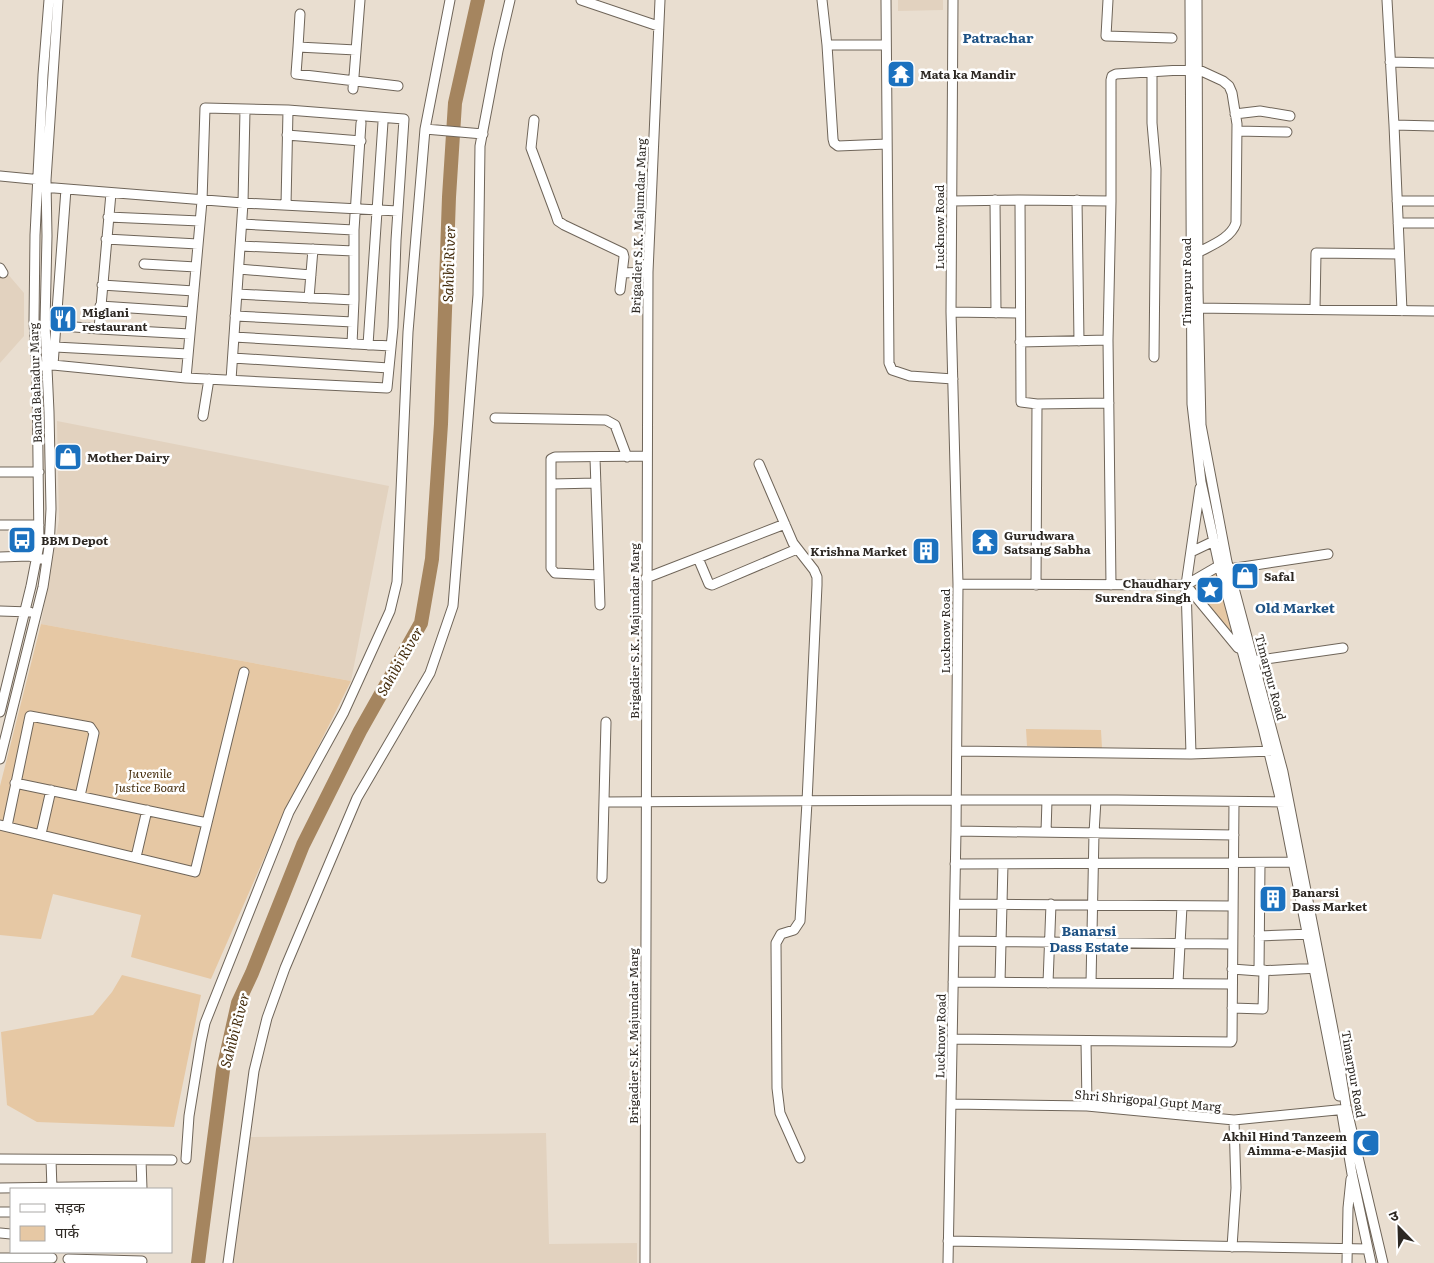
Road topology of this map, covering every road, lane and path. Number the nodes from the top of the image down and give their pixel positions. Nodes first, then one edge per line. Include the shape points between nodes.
1 (49, 0) edge
2 (58, 0) edge
3 (360, 0) edge
4 (450, 0) edge
5 (510, 0) edge
6 (581, 0) edge
7 (660, 0) edge
8 (822, 0) edge
9 (886, 0) edge
10 (953, 0) edge
11 (1108, 0) edge
12 (1190, 0) edge
13 (1197, 0) edge
14 (1387, 0) edge
15 (300, 14) dead end
16 (658, 26) junction
17 (1172, 38) dead end
18 (886, 45) junction
19 (827, 46) junction
20 (298, 47) junction
21 (356, 50) junction
22 (1390, 62) junction
23 (1434, 63) edge
24 (1194, 69) junction
25 (1152, 72) junction
26 (354, 85) junction
27 (398, 86) dead end
28 (245, 110) junction
29 (288, 110) junction
30 (1235, 114) junction
31 (1290, 116) dead end
32 (534, 120) dead end
33 (383, 122) dead end
34 (361, 123) dead end
35 (1394, 125) junction
36 (1434, 126) edge
37 (428, 129) junction
38 (1237, 131) junction
39 (1287, 132) dead end
40 (483, 134) junction
41 (287, 135) junction
42 (360, 141) junction
43 (887, 144) junction
44 (0, 176) edge
45 (41, 183) junction
46 (66, 189) junction
47 (111, 193) junction
48 (995, 200) junction
49 (1020, 200) junction
50 (1078, 200) junction
51 (202, 201) junction
52 (952, 201) junction
53 (1111, 201) junction
54 (1397, 201) junction
55 (1434, 201) edge
56 (243, 204) junction
57 (286, 205) junction
58 (356, 208) junction
59 (378, 210) junction
60 (398, 211) junction
61 (108, 217) junction
62 (200, 221) junction
63 (1398, 223) junction
64 (1434, 223) edge
65 (242, 224) junction
66 (354, 230) junction
67 (106, 239) junction
68 (198, 244) junction
69 (240, 246) junction
70 (313, 249) junction
71 (354, 252) junction
72 (1195, 252) junction
73 (1399, 254) junction
74 (144, 264) dead end
75 (196, 267) junction
76 (239, 269) junction
77 (648, 272) junction
78 (623, 273) junction
79 (311, 275) junction
80 (102, 285) junction
81 (194, 290) junction
82 (620, 290) dead end
83 (237, 294) junction
84 (309, 298) junction
85 (354, 300) junction
86 (100, 306) junction
87 (1195, 308) junction
88 (1315, 310) junction
89 (1402, 311) junction
90 (1434, 311) edge
91 (192, 312) junction
92 (951, 312) junction
93 (996, 313) junction
94 (1020, 313) junction
95 (236, 316) junction
96 (34, 322) junction
97 (352, 322) junction
98 (45, 324) junction
99 (57, 326) junction
100 (99, 330) junction
101 (190, 334) junction
102 (234, 337) junction
103 (1108, 340) junction
104 (1079, 341) junction
105 (1020, 342) junction
106 (352, 344) junction
107 (368, 345) junction
108 (391, 346) junction
109 (55, 347) junction
110 (188, 354) junction
111 (1154, 357) dead end
112 (233, 358) junction
113 (50, 365) junction
114 (37, 366) junction
115 (389, 368) junction
116 (186, 378) junction
117 (209, 379) junction
118 (953, 379) junction
119 (231, 380) junction
120 (1036, 404) junction
121 (1109, 404) junction
122 (203, 416) dead end
123 (495, 418) dead end
124 (647, 456) junction
125 (628, 457) junction
126 (595, 458) junction
127 (759, 464) dead end
128 (0, 472) edge
129 (39, 472) junction
130 (1201, 482) junction
131 (596, 483) junction
132 (552, 484) junction
133 (40, 508) junction
134 (51, 509) junction
135 (785, 524) junction
136 (0, 525) edge
137 (39, 525) junction
138 (1214, 541) junction
139 (796, 549) junction
140 (1191, 552) junction
141 (1328, 554) dead end
142 (0, 557) edge
143 (698, 558) junction
144 (43, 559) junction
145 (1225, 566) junction
146 (599, 575) junction
147 (646, 578) junction
148 (958, 584) junction
149 (1036, 585) junction
150 (1111, 585) junction
151 (1186, 585) junction
152 (600, 605) dead end
153 (0, 611) edge
154 (25, 611) junction
155 (36, 613) junction
156 (1343, 648) dead end
157 (1241, 652) junction
158 (1253, 661) junction
159 (244, 672) dead end
160 (0, 712) edge
161 (606, 722) dead end
162 (957, 751) junction
163 (1274, 751) junction
164 (1191, 754) junction
165 (0, 759) edge
166 (15, 783) junction
167 (51, 790) junction
168 (80, 796) junction
169 (956, 800) junction
170 (1047, 800) junction
171 (1096, 800) junction
172 (604, 802) junction
173 (646, 802) junction
174 (807, 802) junction
175 (1234, 802) junction
176 (1286, 802) junction
177 (147, 810) junction
178 (207, 823) junction
179 (3, 826) edge
180 (956, 831) junction
181 (1046, 832) junction
182 (1094, 833) junction
183 (41, 834) junction
184 (1234, 834) junction
185 (136, 857) junction
186 (1297, 862) junction
187 (1233, 863) junction
188 (1260, 863) junction
189 (955, 864) junction
190 (1003, 864) junction
191 (1094, 864) junction
192 (602, 878) dead end
193 (955, 904) junction
194 (1003, 904) junction
195 (1051, 904) junction
196 (1092, 905) junction
197 (1182, 906) junction
198 (1233, 906) junction
199 (1311, 934) junction
200 (1259, 936) junction
201 (954, 941) junction
202 (1001, 941) junction
203 (1050, 942) junction
204 (1092, 942) junction
205 (1181, 943) junction
206 (1232, 944) junction
207 (1317, 968) junction
208 (1232, 969) junction
209 (1261, 970) junction
210 (953, 982) junction
211 (1000, 982) junction
212 (1048, 983) junction
213 (1091, 983) junction
214 (1178, 983) junction
215 (1232, 984) junction
216 (1232, 1008) junction
217 (952, 1039) junction
218 (1086, 1041) junction
219 (951, 1104) junction
220 (1087, 1106) junction
221 (1344, 1109) junction
222 (1234, 1120) junction
223 (800, 1158) dead end
224 (0, 1159) edge
225 (186, 1159) dead end
226 (51, 1160) junction
227 (141, 1160) junction
228 (172, 1160) dead end
229 (1357, 1173) junction
230 (0, 1188) edge
231 (52, 1188) edge
232 (142, 1188) edge
233 (948, 1241) junction
234 (1232, 1247) junction
235 (1347, 1249) junction
236 (1368, 1249) junction
237 (0, 1258) edge
238 (52, 1258) edge
239 (68, 1258) edge
240 (142, 1259) edge
241 (228, 1263) edge
242 (645, 1263) edge
243 (948, 1263) edge
244 (1347, 1263) edge
245 (1371, 1263) edge
246 (1383, 1263) edge

1 - 45 street, Banda Bahadur Marg via 43,75
2 - 45 street, Banda Bahadur Marg
3 - 21 street
4 - 37 street
5 - 40 street
6 - 16 street
7 - 16 street, Brigadier S.K. Majumdar Marg
8 - 19 street
9 - 18 street
10 - 52 street, Lucknow Road
11 - 17 street via 1106,36
12 - 24 street, Timarpur Road
13 - 24 street, Timarpur Road
14 - 22 street
15 - 20 street
16 - 77 street, Brigadier S.K. Majumdar Marg
18 - 19 street
18 - 43 street
19 - 43 street via 834,144
20 - 21 street
20 - 26 street via 296,74
21 - 26 street
22 - 23 street
22 - 35 street
24 - 25 street
24 - 30 street via 1223,80 1232,93
24 - 72 street, Timarpur Road
25 - 53 street via 1112,76
25 - 111 street via 1156,169
26 - 27 street
28 - 29 street
28 - 51 street via 205,108
28 - 56 street
29 - 41 street
29 - 60 street via 404,119
30 - 31 street via 1260,112
30 - 38 street
32 - 78 street via 531,148 558,220 620,252 624,257
33 - 59 street
34 - 42 street
35 - 36 street
35 - 54 street
37 - 40 street
37 - 225 street via 408,332 394,595 390,611 344,712 289,812 206,1024 188,1116
38 - 39 street
38 - 72 street via 1236,223 1226,236
40 - 241 street via 480,146 478,295 453,606 430,673 357,798 267,1018 254,1071
41 - 42 street
41 - 57 street
42 - 58 street
43 - 118 street via 889,363 892,370 910,376
44 - 45 street
45 - 46 street
45 - 96 street, Banda Bahadur Marg
45 - 98 street, Banda Bahadur Marg via 47,236
46 - 47 street
46 - 99 street
47 - 51 street
47 - 61 street
48 - 49 street
48 - 52 street
48 - 93 street
49 - 50 street
49 - 94 street
50 - 53 street
50 - 104 street
51 - 56 street
51 - 62 street
52 - 92 street, Lucknow Road
53 - 103 street
54 - 55 street
54 - 63 street
56 - 57 street
56 - 65 street
57 - 58 street
58 - 59 street
58 - 66 street
59 - 60 street
59 - 107 street
60 - 108 street
61 - 62 street
61 - 67 street
62 - 68 street
63 - 64 street
63 - 73 street
65 - 66 street
65 - 69 street
66 - 71 street
67 - 68 street
67 - 80 street
68 - 75 street
69 - 70 street
69 - 76 street
70 - 71 street
70 - 79 street
71 - 85 street
72 - 87 street, Timarpur Road
73 - 88 street via 1316,253
73 - 89 street
74 - 75 street
75 - 81 street
76 - 79 street
76 - 83 street
77 - 78 street
77 - 124 street, Brigadier S.K. Majumdar Marg
78 - 82 street
79 - 84 street
80 - 81 street
80 - 86 street
81 - 91 street
83 - 84 street
83 - 95 street
84 - 85 street
85 - 97 street
86 - 91 street
86 - 100 street
87 - 88 street
87 - 130 street, Timarpur Road via 1192,404
87 - 145 street, Timarpur Road via 1200,419
88 - 89 street
89 - 90 street
91 - 101 street
92 - 93 street
92 - 118 street, Lucknow Road
93 - 94 street
94 - 105 street
95 - 97 street
95 - 102 street
96 - 98 street
96 - 114 street, Banda Bahadur Marg
97 - 106 street
98 - 99 street
98 - 113 street, Banda Bahadur Marg
99 - 100 street
99 - 109 street
100 - 101 street
101 - 110 street
102 - 106 street
102 - 112 street
103 - 104 street
103 - 121 street
104 - 105 street
105 - 120 street via 1020,401 1022,404
106 - 107 street
107 - 108 street
108 - 115 street
109 - 110 street
109 - 113 street
110 - 116 street
112 - 115 street
112 - 119 street
113 - 114 street
113 - 116 street
113 - 134 street, Banda Bahadur Marg
114 - 129 street, Banda Bahadur Marg
115 - 119 street via 387,386 383,389
116 - 117 street
117 - 119 street
117 - 122 street
118 - 148 street, Lucknow Road
120 - 121 street
120 - 149 street
121 - 150 street
123 - 125 street via 606,420 615,425
124 - 125 street
124 - 147 street, Brigadier S.K. Majumdar Marg
125 - 126 street
126 - 131 street
126 - 132 street via 555,457 550,463
127 - 135 street
128 - 129 street
129 - 133 street, Banda Bahadur Marg
130 - 138 street, Timarpur Road
130 - 140 street
131 - 132 street
131 - 146 street
132 - 146 street via 551,568 555,573
133 - 134 street
133 - 137 street, Banda Bahadur Marg
134 - 144 street, Banda Bahadur Marg via 50,547
135 - 139 street
135 - 143 street
136 - 137 street
137 - 144 street, Banda Bahadur Marg
138 - 140 street
138 - 145 street, Timarpur Road
139 - 143 street via 712,585
139 - 174 street via 814,570 818,585
140 - 151 street
141 - 145 street
142 - 144 street
143 - 147 street
144 - 154 street, Banda Bahadur Marg
144 - 155 street, Banda Bahadur Marg
145 - 151 street
145 - 157 street, Timarpur Road
145 - 158 street, Timarpur Road
146 - 152 street
147 - 173 street, Brigadier S.K. Majumdar Marg
148 - 149 street
148 - 162 street, Lucknow Road
149 - 150 street
150 - 151 street
151 - 157 street
151 - 164 street
153 - 154 street
154 - 155 street
154 - 160 street, Banda Bahadur Marg
155 - 165 street, Banda Bahadur Marg
156 - 158 street
157 - 163 street, Timarpur Road
158 - 163 street, Timarpur Road
159 - 178 street
161 - 172 street
162 - 164 street
162 - 169 street, Lucknow Road
163 - 164 street
163 - 176 street, Timarpur Road
166 - 167 street
166 - 168 street via 32,715 93,730
166 - 179 street
167 - 168 street
167 - 183 street
168 - 177 street
169 - 170 street
169 - 174 street
169 - 180 street, Lucknow Road
170 - 171 street
170 - 181 street
171 - 175 street
171 - 182 street
172 - 173 street
172 - 192 street
173 - 174 street
173 - 242 street, Brigadier S.K. Majumdar Marg
174 - 223 street via 800,921 794,930 781,934 776,943 777,1088 780,1113
175 - 176 street
175 - 184 street
176 - 186 street, Timarpur Road
177 - 178 street
177 - 185 street
178 - 185 street via 196,872
179 - 183 street
180 - 181 street
180 - 189 street, Lucknow Road
181 - 182 street
182 - 184 street
182 - 191 street
183 - 185 street
184 - 187 street
186 - 188 street
186 - 199 street, Timarpur Road
187 - 188 street
187 - 191 street
187 - 198 street
188 - 200 street
189 - 190 street
189 - 193 street, Lucknow Road
190 - 191 street
190 - 194 street
191 - 196 street
193 - 194 street
193 - 201 street, Lucknow Road
194 - 195 street
194 - 202 street
195 - 196 street
195 - 203 street
196 - 197 street
196 - 204 street
197 - 198 street
197 - 205 street
198 - 206 street
199 - 200 street
199 - 207 street, Timarpur Road
200 - 209 street
201 - 202 street
201 - 210 street, Lucknow Road
202 - 203 street
202 - 211 street
203 - 204 street
203 - 212 street
204 - 205 street
204 - 213 street
205 - 206 street
205 - 214 street
206 - 208 street
207 - 209 street
207 - 221 street, Timarpur Road
208 - 209 street
208 - 215 street
209 - 216 street via 1263,1009
210 - 211 street
210 - 217 street, Lucknow Road
211 - 212 street
212 - 213 street
213 - 214 street
214 - 215 street
215 - 216 street
216 - 218 street via 1232,1040 1228,1043
217 - 218 street
217 - 219 street, Lucknow Road
218 - 220 street
219 - 220 street, Shri Shrigopal Gupt Marg
219 - 233 street, Lucknow Road
220 - 222 street, Shri Shrigopal Gupt Marg
221 - 222 street, Shri Shrigopal Gupt Marg
221 - 229 street, Timarpur Road
222 - 234 street via 1236,1188
224 - 226 street
226 - 227 street
226 - 231 street
227 - 228 street
227 - 232 street
229 - 235 street via 1348,1202
229 - 236 street, Timarpur Road
229 - 246 street, Timarpur Road
230 - 231 street
231 - 232 street
233 - 234 street
233 - 243 street, Lucknow Road
234 - 235 street
235 - 236 street
235 - 244 street
236 - 245 street, Timarpur Road
237 - 238 street
239 - 240 street

